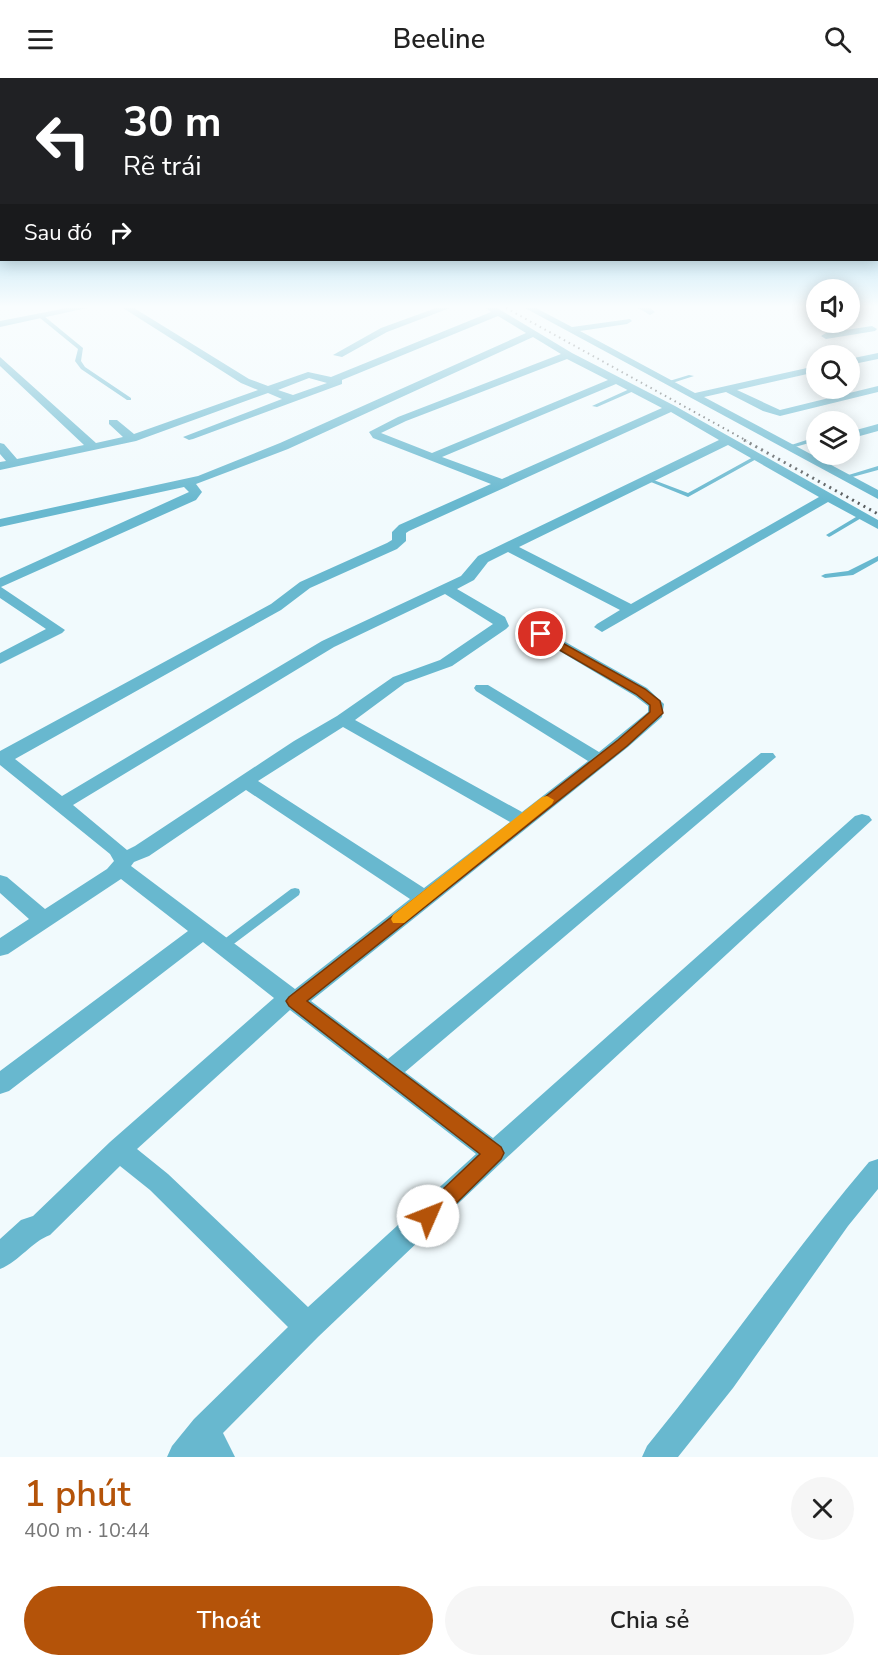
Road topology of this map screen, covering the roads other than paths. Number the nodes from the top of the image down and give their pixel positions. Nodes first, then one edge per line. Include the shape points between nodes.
1 (13, 372) edge
2 (89, 372) edge
3 (231, 372) edge
4 (351, 372) edge
5 (446, 372) edge
6 (525, 372) edge
7 (600, 372) edge
8 (651, 372) edge
9 (801, 372) edge
10 (691, 376) dead end
11 (335, 379) junction
12 (617, 381) junction
13 (669, 382) junction
14 (634, 389) junction
15 (728, 389) junction
16 (878, 389) edge
17 (268, 390) junction
18 (694, 396) junction
19 (129, 399) dead end
20 (293, 399) junction
21 (595, 406) dead end
22 (671, 408) junction
23 (113, 422) dead end
24 (878, 428) edge
25 (860, 433) edge
26 (189, 437) dead end
27 (132, 439) junction
28 (729, 440) junction
29 (806, 443) edge
30 (92, 446) junction
31 (0, 447) edge
32 (806, 447) edge
33 (792, 449) junction
34 (432, 457) junction
35 (758, 457) junction
36 (14, 463) junction
37 (0, 466) edge
38 (878, 468) edge
39 (845, 477) junction
40 (649, 480) junction
41 (187, 483) junction
42 (502, 484) junction
43 (878, 495) edge
44 (830, 496) junction
45 (861, 516) junction
46 (0, 524) edge
47 (878, 525) edge
48 (829, 535) dead end
49 (509, 547) junction
50 (878, 558) edge
51 (825, 576) dead end
52 (447, 589) junction
53 (2, 593) edge
54 (631, 610) junction
55 (602, 627) dead end
56 (541, 634) dead end
57 (0, 659) edge
58 (482, 688) dead end
59 (343, 720) junction
60 (2, 757) edge
61 (766, 757) dead end
62 (599, 760) junction
63 (245, 781) junction
64 (60, 806) junction
65 (522, 820) junction
66 (862, 820) dead end
67 (121, 864) junction
68 (0, 882) edge
69 (295, 892) dead end
70 (424, 898) junction
71 (43, 919) junction
72 (213, 939) junction
73 (0, 948) edge
74 (292, 999) junction
75 (388, 1072) junction
76 (0, 1084) edge
77 (119, 1150) junction
78 (494, 1153) junction
79 (878, 1170) edge
80 (0, 1256) edge
81 (308, 1327) junction
82 (205, 1430) junction
83 (183, 1457) edge
84 (219, 1457) edge
85 (658, 1457) edge

1 - 30 street
2 - 19 lane
3 - 17 street
4 - 11 street
5 - 41 street via 284,446
6 - 34 street via 375,432
7 - 12 street
8 - 13 street
9 - 15 street
10 - 13 lane
11 - 17 street via 311,374
11 - 20 street via 338,382
12 - 14 street
12 - 34 street
13 - 18 street
14 - 21 lane
14 - 22 street
15 - 16 street via 780,413
15 - 18 street
17 - 20 street
17 - 27 street
18 - 33 street
20 - 26 street
22 - 28 street
22 - 42 street
23 - 27 street
24 - 25 street
27 - 30 street
28 - 35 street
28 - 40 street
29 - 33 lane
30 - 36 street
31 - 36 street
32 - 33 street
33 - 39 street
34 - 42 street
35 - 40 lane via 688,495
35 - 44 street
36 - 37 street
38 - 39 lane
39 - 43 street
40 - 49 street
41 - 46 street
41 - 53 street via 196,492 191,497
42 - 60 street via 404,528 399,532 399,541 392,546 298,588 276,607
44 - 45 street
44 - 54 street
45 - 47 street
45 - 48 lane
49 - 52 street via 477,563 472,575
49 - 54 street
50 - 51 lane via 850,573
52 - 59 street via 500,620 501,626 446,663 399,680
52 - 64 street via 328,644
53 - 57 street via 57,630
54 - 55 street
56 - 62 street via 656,704 652,719
58 - 62 street
59 - 63 street
59 - 65 street
60 - 64 street
61 - 75 street
62 - 65 street
63 - 67 street
63 - 70 street
64 - 67 street via 117,850
65 - 70 street
66 - 78 street
67 - 71 street
67 - 72 street
68 - 71 street
69 - 72 lane
70 - 74 street
71 - 73 street
72 - 74 street
72 - 76 street
74 - 75 street
74 - 77 street
75 - 78 street
77 - 80 street via 41,1226 31,1228
77 - 81 street via 159,1182
78 - 81 street
79 - 85 street
81 - 82 street
82 - 83 street
82 - 84 street

